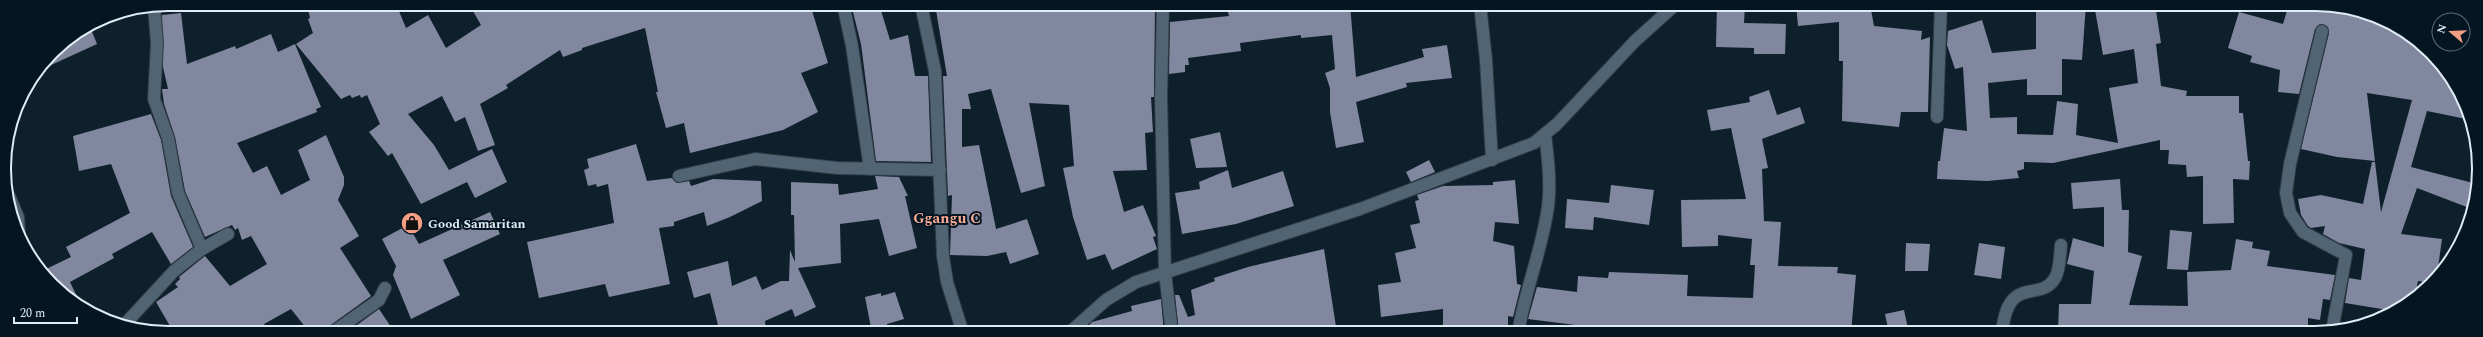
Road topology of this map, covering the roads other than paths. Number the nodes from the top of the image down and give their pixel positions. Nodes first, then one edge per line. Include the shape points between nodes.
1 (154, 11) edge
2 (844, 11) edge
3 (922, 11) edge
4 (1165, 11) edge
5 (1481, 11) edge
6 (1668, 11) edge
7 (1941, 11) edge
8 (2322, 31) dead end
9 (1937, 117) dead end
10 (1545, 134) junction
11 (1492, 160) junction
12 (870, 169) junction
13 (940, 170) junction
14 (678, 176) dead end
15 (228, 234) dead end
16 (2062, 245) dead end
17 (202, 249) junction
18 (1165, 272) junction
19 (385, 288) dead end
20 (128, 321) edge
21 (2333, 325) edge
22 (342, 326) edge
23 (961, 326) edge
24 (1077, 326) edge
25 (1171, 326) edge
26 (1519, 326) edge
27 (2003, 326) edge

1 - 17 street via 157,43 154,99 168,138 178,193
2 - 12 street
3 - 13 street via 934,71
4 - 18 street via 1160,98
5 - 11 street
6 - 10 street via 1635,41
7 - 9 street
8 - 21 street via 2290,164 2286,193 2290,213 2303,232 2346,255
10 - 11 street via 1534,143
10 - 26 street via 1549,171 1548,207
11 - 18 street via 1360,209
12 - 13 street
12 - 14 street via 754,159
13 - 23 street via 943,256 947,282
15 - 17 street
16 - 27 street via 2055,278 2048,286 2023,292 2014,298 2007,307
17 - 20 street via 174,271
18 - 24 street via 1136,282 1106,300
18 - 25 street
19 - 22 street via 379,300

